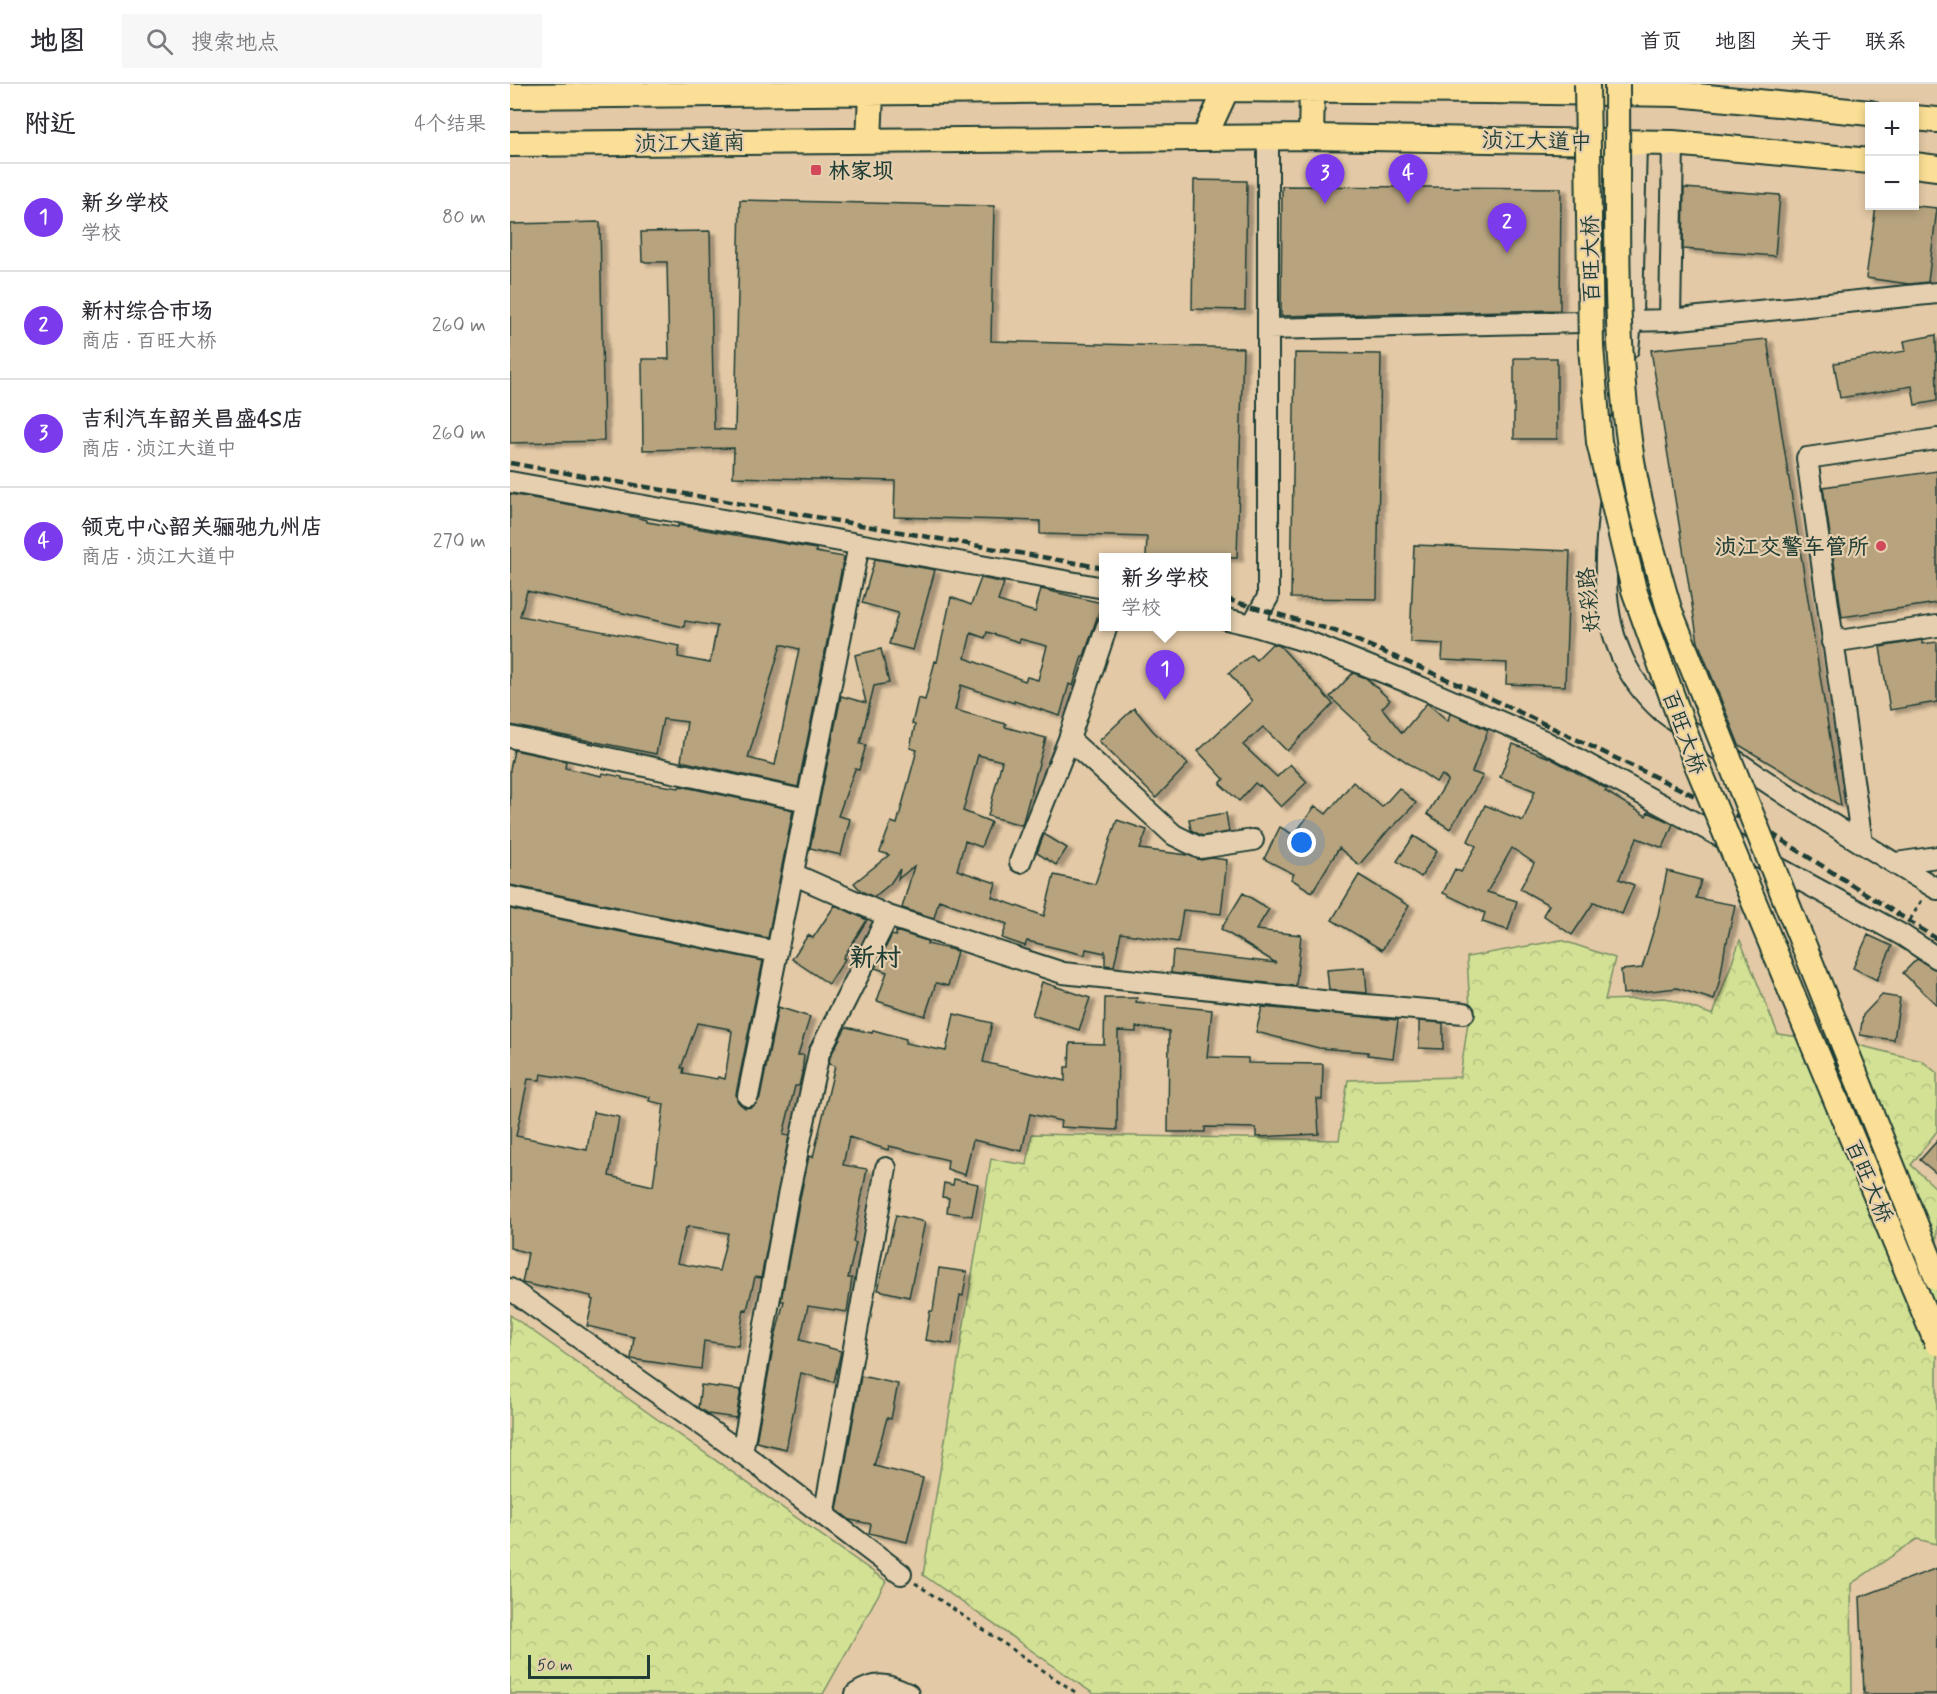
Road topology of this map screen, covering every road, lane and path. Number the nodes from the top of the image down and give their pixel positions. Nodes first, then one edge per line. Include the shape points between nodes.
1 (1587, 84) edge
2 (1617, 84) edge
3 (1703, 84) edge
4 (1228, 87) edge
5 (1481, 87) edge
6 (869, 88) edge
7 (1312, 90) junction
8 (1677, 94) junction
9 (510, 96) edge
10 (1865, 113) edge
11 (1919, 118) edge
12 (1937, 120) edge
13 (1268, 137) junction
14 (1311, 137) junction
15 (1204, 138) junction
16 (869, 141) junction
17 (1636, 142) junction
18 (1673, 143) junction
19 (510, 144) edge
20 (1865, 161) edge
21 (1919, 166) edge
22 (1937, 168) edge
23 (1937, 293) edge
24 (1670, 320) junction
25 (1631, 321) junction
26 (1268, 328) junction
27 (1937, 439) edge
28 (510, 482) edge
29 (860, 545) junction
30 (1099, 587) edge
31 (1231, 620) edge
32 (1252, 625) junction
33 (1937, 626) edge
34 (1106, 631) edge
35 (1832, 642) junction
36 (510, 737) edge
37 (1069, 740) junction
38 (807, 801) junction
39 (1253, 840) dead end
40 (1862, 843) junction
41 (1937, 857) edge
42 (1020, 862) dead end
43 (1896, 863) junction
44 (793, 874) junction
45 (1934, 888) edge
46 (510, 897) edge
47 (888, 916) junction
48 (1902, 935) junction
49 (777, 952) junction
50 (1937, 958) edge
51 (1464, 1013) dead end
52 (748, 1096) dead end
53 (886, 1168) dead end
54 (1937, 1278) edge
55 (510, 1289) edge
56 (1937, 1343) edge
57 (742, 1454) junction
58 (824, 1516) junction
59 (901, 1574) joint
60 (856, 1694) edge
61 (909, 1694) edge
62 (1078, 1694) edge

1 - 56 main road, 百旺大桥, bridge via 1591,347 1599,442 1634,591 1693,755
2 - 54 main road, 百旺大桥, bridge via 1618,326 1629,441 1646,529 1669,609
3 - 8 main road
4 - 6 main road
4 - 7 main road
4 - 15 main road
5 - 7 main road
5 - 8 main road
6 - 9 main road
6 - 16 main road
7 - 14 main road
8 - 10 main road
11 - 12 main road
13 - 14 main road, 浈江大道中
13 - 15 main road, 浈江大道中
13 - 26 street
14 - 17 main road, 浈江大道中
15 - 16 main road, 浈江大道南
16 - 19 main road, 浈江大道南
17 - 18 main road, 浈江大道中
17 - 25 street, 好彩路
18 - 20 main road, 浈江大道中
18 - 24 street
21 - 22 main road
23 - 24 street
24 - 25 street
25 - 26 street
25 - 40 street, 好彩路 via 1606,556 1607,589 1619,651 1635,681 1662,710
26 - 32 street via 1268,597
27 - 35 street via 1807,458
28 - 29 street
29 - 30 street
29 - 38 street
31 - 32 street
32 - 48 street via 1311,643 1544,741
33 - 35 street
34 - 37 street
35 - 40 street
36 - 38 street
37 - 39 street via 1174,834 1200,848
37 - 42 street
38 - 44 street
40 - 43 street, 好彩路
41 - 43 street
43 - 45 street, 好彩路
44 - 47 street
44 - 49 street
45 - 48 path
46 - 49 street
47 - 51 street via 1063,973
47 - 57 street via 819,1053 788,1196
48 - 50 street
49 - 52 street
53 - 58 street
55 - 57 street
57 - 58 street
58 - 59 street
59 - 62 path
60 - 61 street via 870,1685 891,1685

